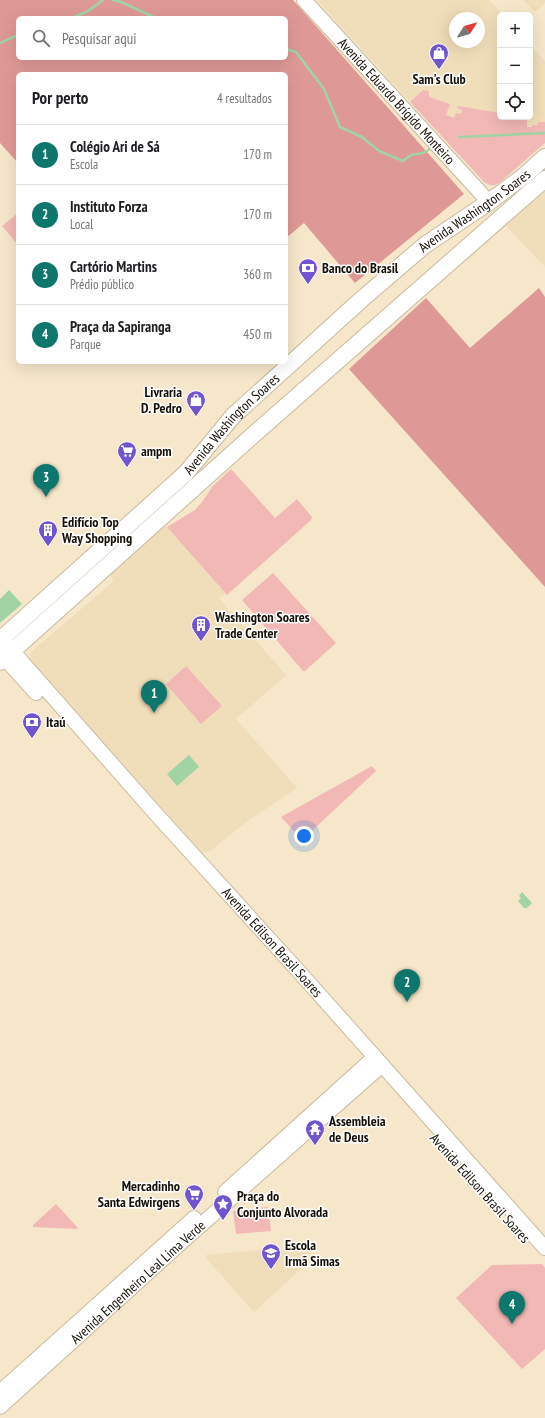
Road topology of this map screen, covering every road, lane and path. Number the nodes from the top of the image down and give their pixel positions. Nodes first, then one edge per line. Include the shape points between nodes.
1 (304, 0) edge
2 (545, 157) edge
3 (545, 179) edge
4 (489, 202) junction
5 (3, 649) edge
6 (375, 1066) junction
7 (545, 1248) edge
8 (545, 1258) edge
9 (0, 1392) edge
10 (0, 1407) edge

1 - 4 main road, Avenida Eduardo Brígido Monteiro
2 - 4 highway, Avenida Washington Soares
3 - 5 highway, Avenida Washington Soares via 250,438
4 - 5 highway, Avenida Washington Soares via 425,245 233,416 186,473
5 - 6 main road, Avenida Edilson Brasil Soares
6 - 7 main road, Avenida Edilson Brasil Soares
6 - 8 main road, Avenida Edilson Brasil Soares
6 - 9 main road, Avenida Engenheiro Leal Lima Verde
6 - 10 main road, Avenida Engenheiro Leal Lima Verde

